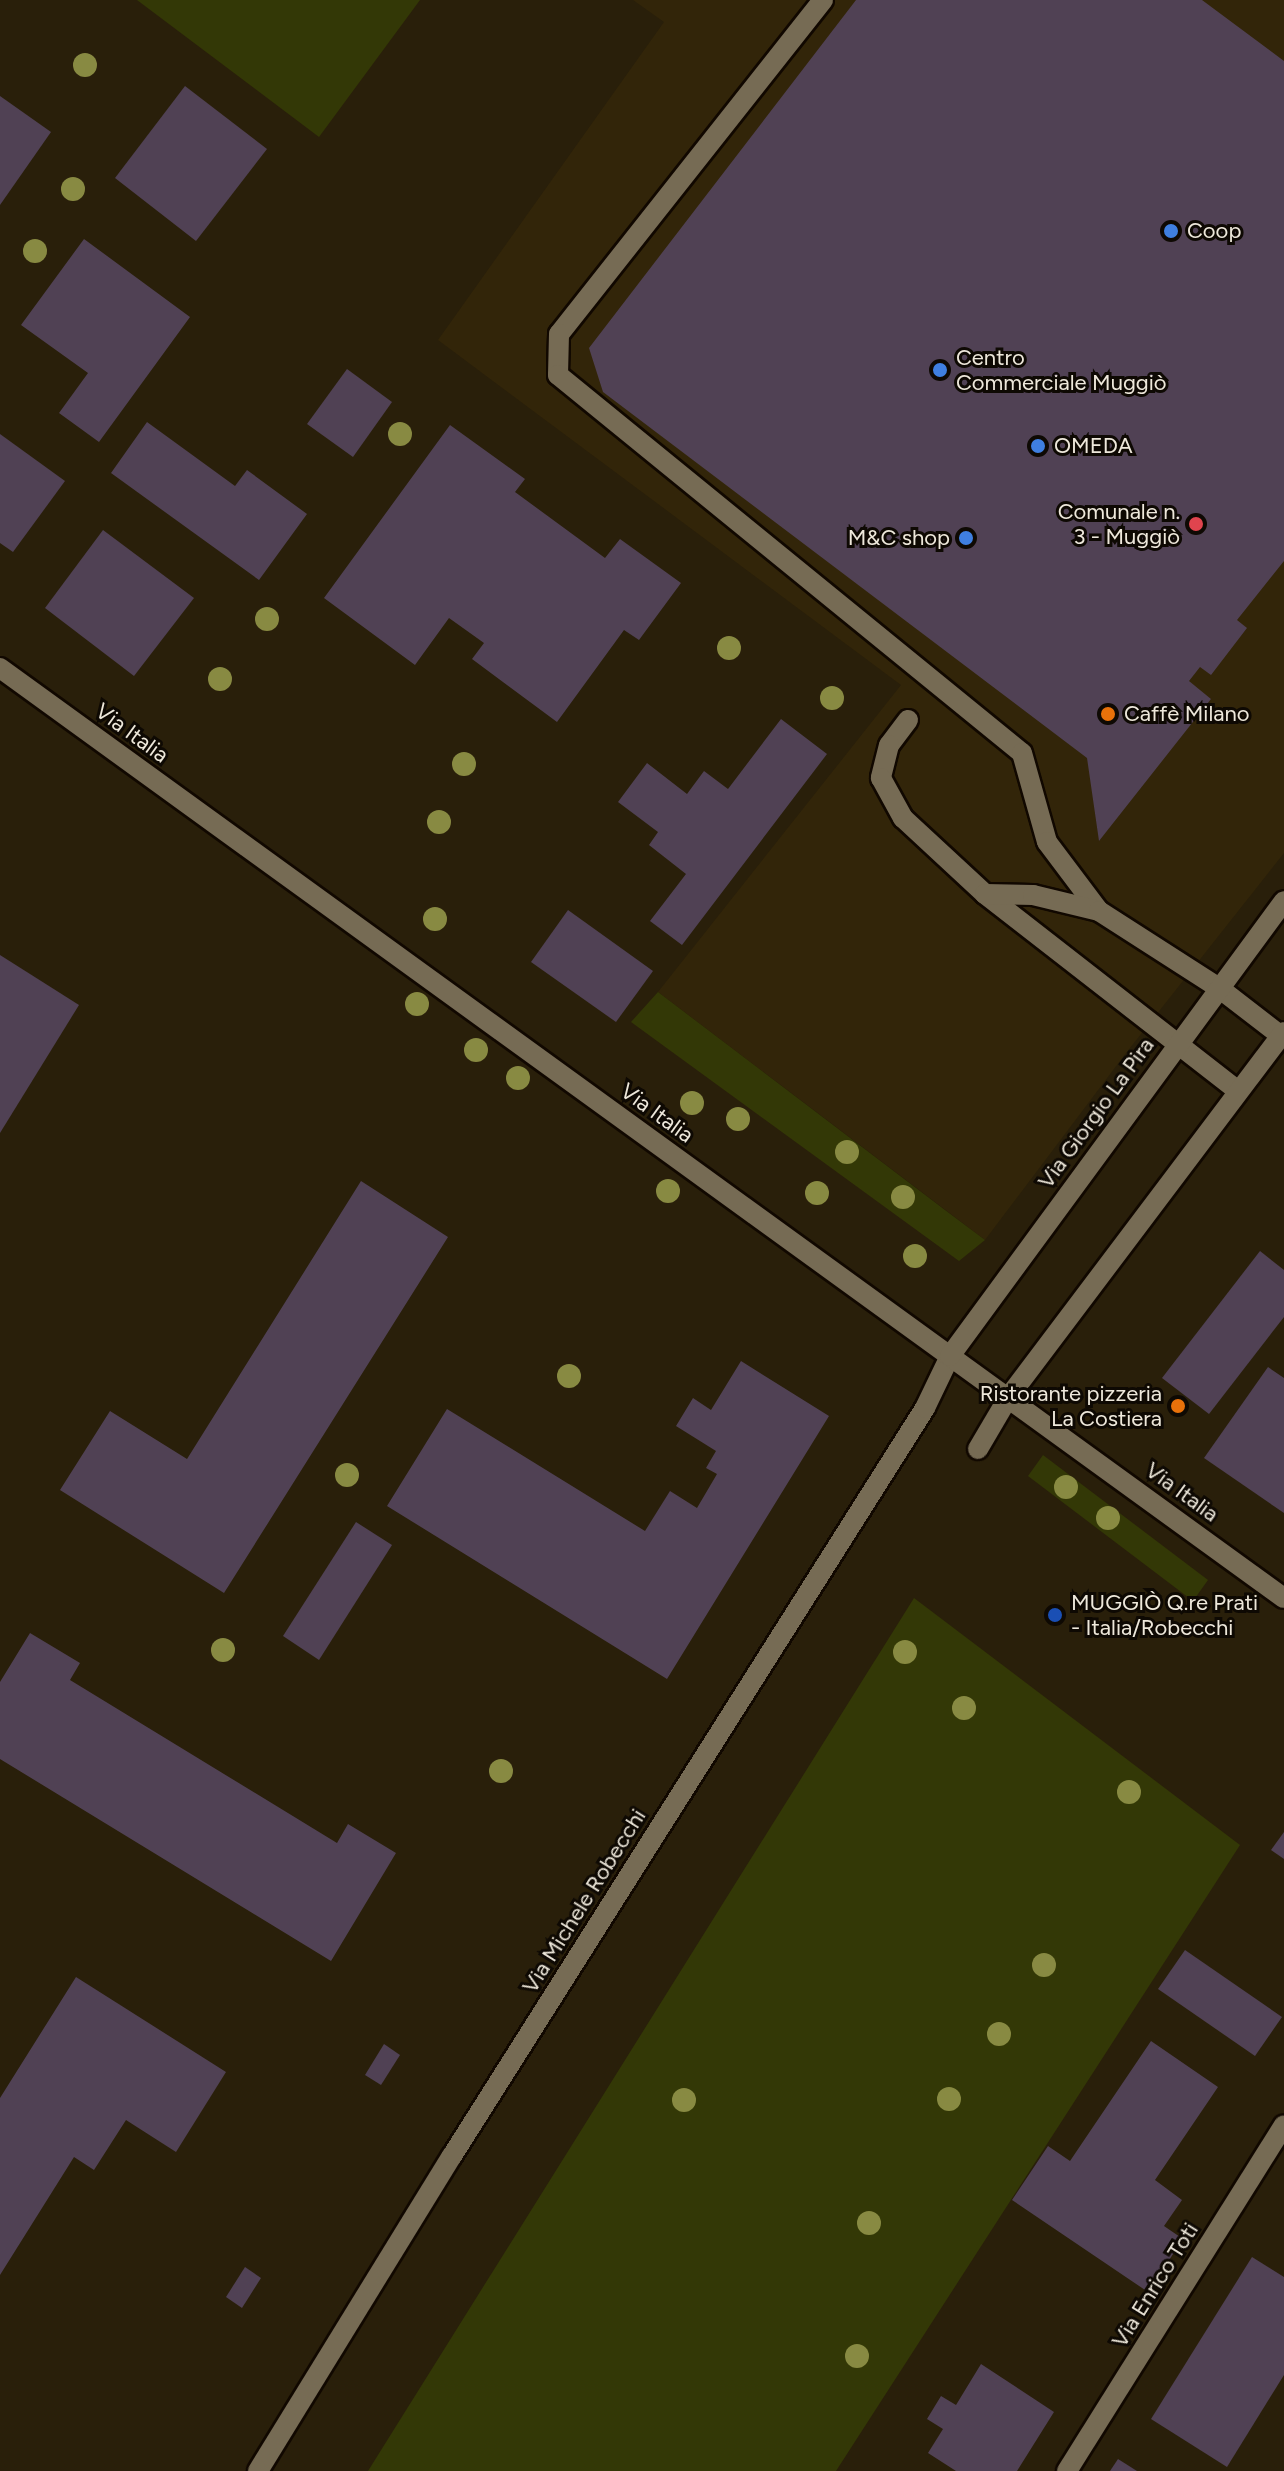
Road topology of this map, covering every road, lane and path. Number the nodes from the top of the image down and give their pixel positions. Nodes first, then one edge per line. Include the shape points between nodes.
1 (823, 0) edge
2 (0, 668) edge
3 (908, 720) dead end
4 (985, 894) junction
5 (1284, 901) edge
6 (1099, 911) junction
7 (1219, 988) junction
8 (1282, 1034) edge
9 (1176, 1043) junction
10 (1238, 1091) junction
11 (950, 1356) junction
12 (1008, 1398) junction
13 (978, 1449) dead end
14 (1284, 1598) edge
15 (1284, 2125) edge
16 (258, 2471) edge
17 (1067, 2471) edge

1 - 6 street via 559,334 558,375 1022,753 1047,842
2 - 11 street, Via Italia
3 - 4 street via 889,745 881,778 903,818
4 - 6 street via 1033,895
4 - 9 street
5 - 7 street, Via Giorgio La Pira
6 - 7 street
7 - 8 street
7 - 9 street, Via Giorgio La Pira
8 - 10 street
9 - 10 street
9 - 11 street, Via Giorgio La Pira
10 - 12 street
11 - 12 street, Via Italia
11 - 16 street, Via Michele Robecchi via 925,1408
12 - 13 street
12 - 14 street, Via Italia
15 - 17 street, Via Enrico Toti

